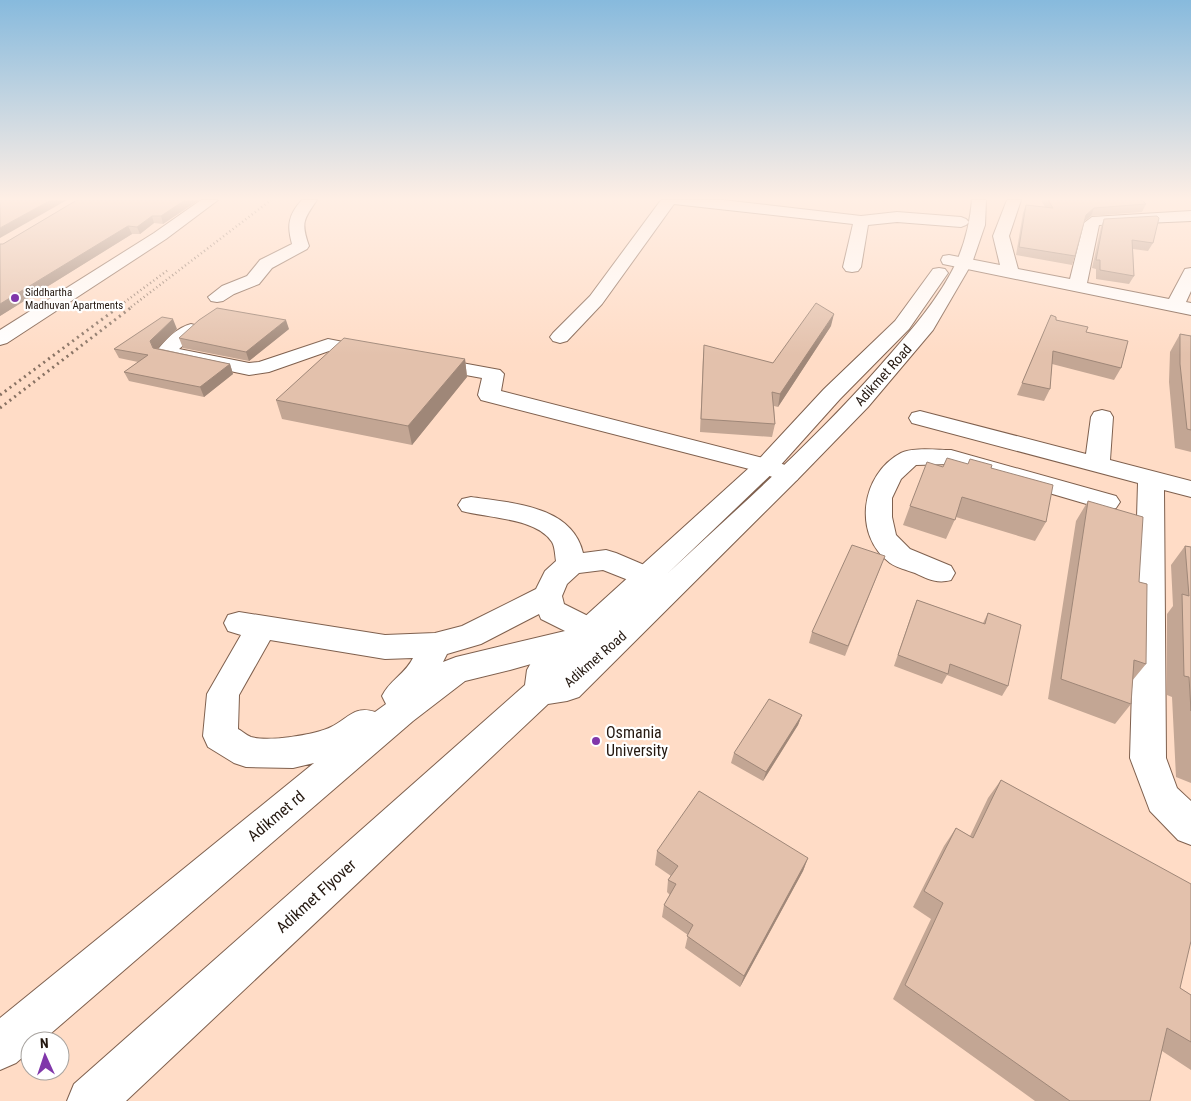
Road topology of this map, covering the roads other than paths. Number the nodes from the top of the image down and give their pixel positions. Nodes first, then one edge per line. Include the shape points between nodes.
1 (136, 251) edge
2 (291, 251) edge
3 (631, 251) edge
4 (855, 251) edge
5 (957, 251) edge
6 (962, 251) edge
7 (1005, 251) edge
8 (1085, 251) edge
9 (956, 261) junction
10 (852, 267) dead end
11 (1010, 272) junction
12 (1191, 274) edge
13 (1077, 286) junction
14 (217, 297) dead end
15 (1183, 307) edge
16 (191, 330) edge
17 (560, 337) dead end
18 (0, 339) edge
19 (1102, 417) dead end
20 (920, 418) dead end
21 (964, 429) junction
22 (951, 457) junction
23 (1097, 464) junction
24 (777, 471) junction
25 (1151, 479) junction
26 (1191, 489) edge
27 (1107, 502) dead end
28 (471, 505) dead end
29 (571, 564) junction
30 (941, 573) dead end
31 (646, 577) junction
32 (547, 596) junction
33 (585, 634) junction
34 (435, 645) junction
35 (530, 701) junction
36 (1191, 827) edge
37 (0, 1047) edge
38 (91, 1101) edge

1 - 18 street
2 - 14 street via 266,264 253,280
3 - 17 street via 596,300
4 - 10 street
5 - 9 street, Adikmet Road
6 - 9 street, Adikmet Road
7 - 11 street
8 - 13 street
9 - 11 street
9 - 24 street, Adikmet Road via 926,326 860,402
11 - 13 street
12 - 15 street
13 - 15 street
16 - 24 street via 166,352 250,369 262,368 328,345 493,374 489,395
19 - 23 street
20 - 21 street
21 - 22 street
21 - 23 street
22 - 27 street
22 - 30 street via 910,458 890,475 879,498 883,538 900,556
23 - 25 street
24 - 31 street, Adikmet Road
24 - 35 street, Adikmet Road via 567,688
25 - 26 street
25 - 36 street via 1148,758 1163,799
28 - 29 street via 517,513 548,524 565,538
29 - 31 street via 606,560
29 - 32 street via 555,578
31 - 33 street, Adikmet Road
32 - 33 street via 552,611
32 - 34 street via 470,636
33 - 35 street, Adikmet Road via 543,670
33 - 37 street, Adikmet rd via 510,658 456,670 401,711
34 - 34 street via 423,672 391,704 340,740 293,752 246,752 220,736 223,694 250,625 385,648
35 - 38 street, Adikmet Flyover

